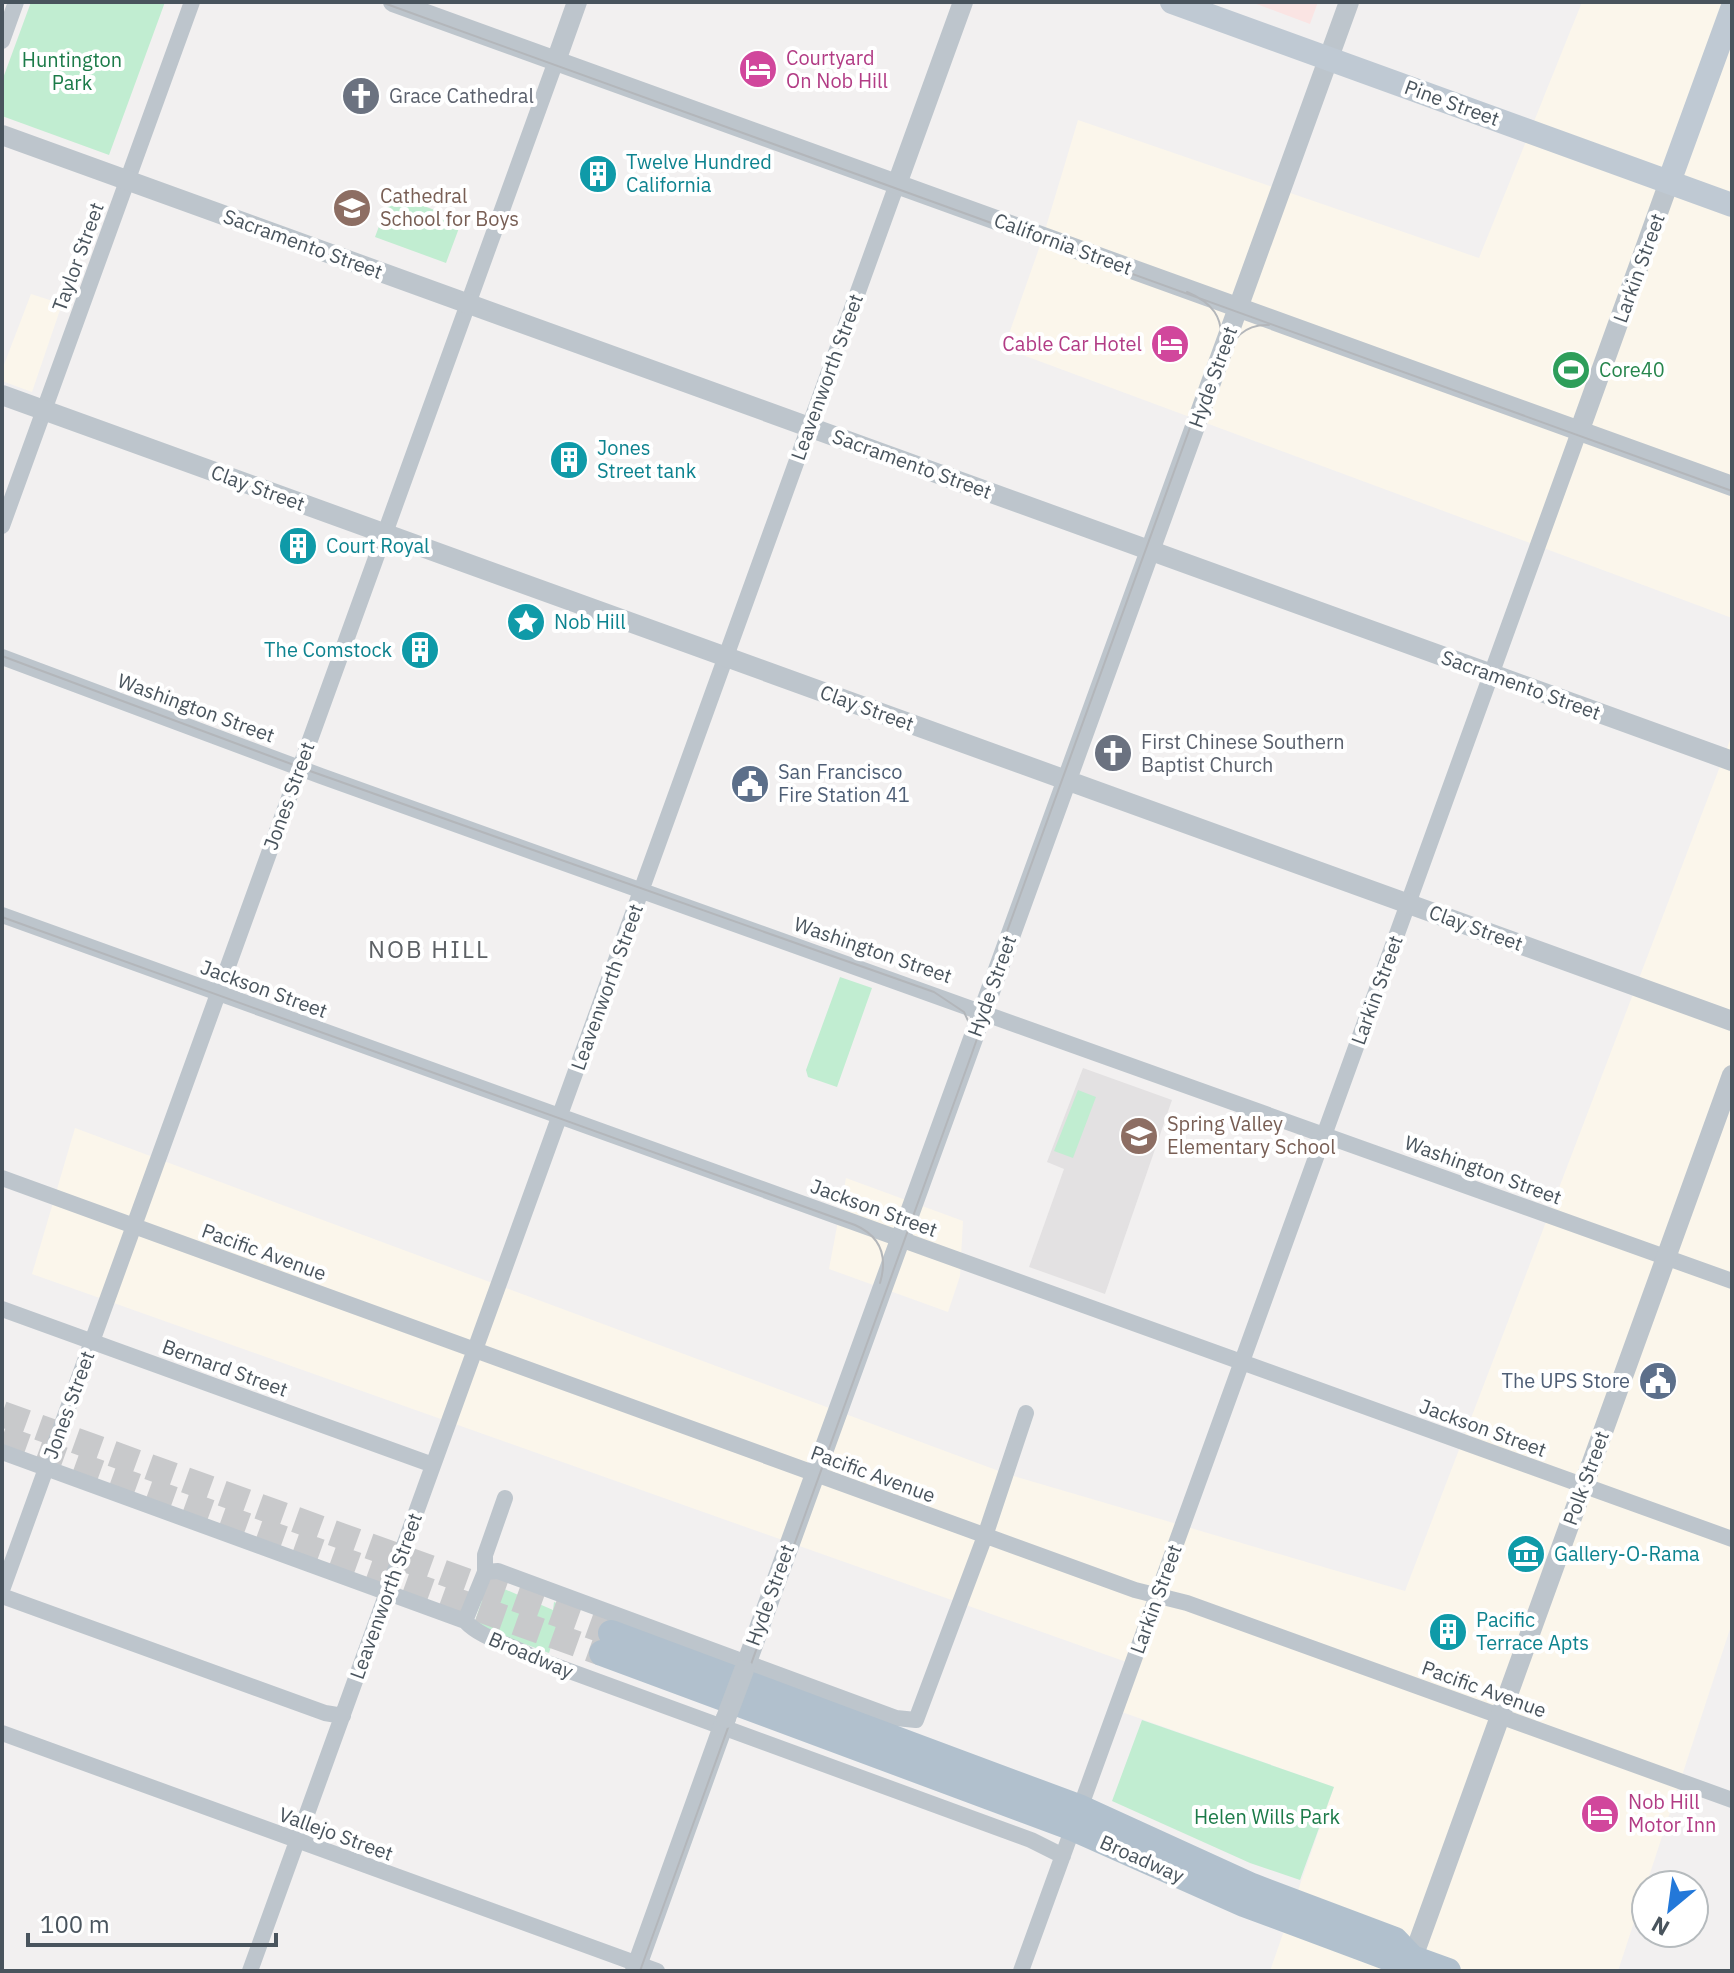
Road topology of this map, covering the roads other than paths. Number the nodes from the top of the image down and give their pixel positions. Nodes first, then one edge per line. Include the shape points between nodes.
1 (16, 2) edge
2 (192, 2) edge
3 (393, 2) edge
4 (577, 2) edge
5 (963, 2) edge
6 (1172, 2) edge
7 (1349, 2) edge
8 (1732, 9) edge
9 (2, 41) edge
10 (1328, 59) junction
11 (556, 61) junction
12 (2, 135) edge
13 (128, 180) junction
14 (1669, 182) junction
15 (897, 184) junction
16 (1732, 205) edge
17 (468, 303) junction
18 (1238, 307) junction
19 (2, 395) edge
20 (44, 410) junction
21 (809, 427) junction
22 (1579, 432) junction
23 (1732, 486) edge
24 (2, 526) edge
25 (385, 534) junction
26 (1150, 550) junction
27 (2, 657) edge
28 (726, 657) junction
29 (1491, 674) junction
30 (1732, 761) edge
31 (299, 768) junction
32 (1066, 780) junction
33 (641, 890) junction
34 (1408, 904) junction
35 (2, 915) edge
36 (218, 993) junction
37 (984, 1010) junction
38 (1732, 1021) edge
39 (1732, 1075) edge
40 (560, 1116) junction
41 (1325, 1134) junction
42 (2, 1178) edge
43 (134, 1226) junction
44 (899, 1238) junction
45 (1666, 1257) junction
46 (1732, 1281) edge
47 (2, 1309) edge
48 (92, 1342) junction
49 (475, 1350) junction
50 (1242, 1363) junction
51 (1026, 1413) dead end
52 (2, 1452) edge
53 (433, 1465) junction
54 (46, 1469) junction
55 (815, 1474) junction
56 (1584, 1485) junction
57 (505, 1498) dead end
58 (985, 1536) junction
59 (1732, 1539) edge
60 (485, 1572) junction
61 (2, 1590) edge
62 (387, 1592) junction
63 (2, 1596) edge
64 (1158, 1596) junction
65 (465, 1621) junction
66 (607, 1643) tunnel mouth
67 (745, 1666) junction
68 (343, 1716) junction
69 (1500, 1716) junction
70 (724, 1724) junction
71 (2, 1733) edge
72 (1732, 1800) edge
73 (1077, 1818) junction
74 (297, 1841) junction
75 (1063, 1856) junction
76 (1410, 1964) edge
77 (643, 1969) edge
78 (250, 1971) edge
79 (1021, 1971) edge
80 (1448, 1971) edge

1 - 9 street
2 - 13 street, Taylor Street
3 - 11 street, California Street
4 - 11 street, Jones Street
5 - 15 street, Leavenworth Street
6 - 10 main road, Pine Street
7 - 10 street, Hyde Street
8 - 14 main road, Larkin Street
10 - 14 main road, Pine Street
10 - 18 street, Hyde Street
11 - 15 street, California Street
11 - 17 street, Jones Street
12 - 13 street, Sacramento Street
13 - 17 street, Sacramento Street
13 - 20 street, Taylor Street
14 - 16 main road, Pine Street
14 - 22 street, Larkin Street
15 - 18 street, California Street
15 - 21 street, Leavenworth Street
17 - 21 street, Sacramento Street
17 - 25 street, Jones Street
18 - 22 street, California Street
18 - 26 street, Hyde Street
19 - 20 street, Clay Street
20 - 24 street, Taylor Street
20 - 25 street, Clay Street
21 - 26 street, Sacramento Street
21 - 28 street, Leavenworth Street
22 - 23 street, California Street
22 - 29 street, Larkin Street
25 - 28 street, Clay Street
25 - 31 street, Jones Street
26 - 29 street, Sacramento Street
26 - 32 street, Hyde Street
27 - 31 street, Washington Street
28 - 32 street, Clay Street
28 - 33 street, Leavenworth Street
29 - 30 street, Sacramento Street
29 - 34 street, Larkin Street
31 - 33 street, Washington Street
31 - 36 street, Jones Street
32 - 34 street, Clay Street
32 - 37 street, Hyde Street
33 - 37 street, Washington Street
33 - 40 street, Leavenworth Street
34 - 38 street, Clay Street
34 - 41 street, Larkin Street
35 - 36 street, Jackson Street
36 - 40 street, Jackson Street
36 - 43 street, Jones Street
37 - 41 street, Washington Street
37 - 44 street, Hyde Street
39 - 45 street, Polk Street
40 - 44 street, Jackson Street
40 - 49 street, Leavenworth Street
41 - 45 street, Washington Street
41 - 50 street, Larkin Street
42 - 43 street, Pacific Avenue
43 - 48 street, Jones Street
43 - 49 street, Pacific Avenue
44 - 50 street, Jackson Street
44 - 55 street, Hyde Street
45 - 46 street, Washington Street
45 - 56 street, Polk Street
47 - 48 street, Bernard Street
48 - 53 street, Bernard Street
48 - 54 street, Jones Street
49 - 53 street, Leavenworth Street
49 - 55 street, Pacific Avenue
50 - 56 street, Jackson Street
50 - 64 street, Larkin Street
51 - 58 street
52 - 54 street, Broadway
53 - 62 street, Leavenworth Street
54 - 61 street, Jones Street
54 - 62 street, Broadway
55 - 58 street, Pacific Avenue
55 - 67 street, Hyde Street
56 - 59 street, Jackson Street
56 - 69 street, Polk Street
57 - 60 street via 485,1555
58 - 64 street, Pacific Avenue
58 - 67 street via 916,1720 896,1718
60 - 65 street
60 - 67 street via 498,1571
62 - 65 street, Broadway
62 - 68 street, Leavenworth Street
63 - 68 street
64 - 69 street, Pacific Avenue
64 - 73 street, Larkin Street
65 - 70 street, Broadway via 476,1632 534,1658
66 - 73 main road, Broadway
67 - 70 street, Hyde Street, bridge
68 - 74 street, Leavenworth Street
69 - 72 street, Pacific Avenue
69 - 76 street, Polk Street
70 - 75 street, Broadway
70 - 77 street, Hyde Street
71 - 74 street, Vallejo Street
73 - 75 street, Larkin Street
73 - 76 main road, Broadway via 1244,1904
74 - 77 street, Vallejo Street
74 - 78 street, Leavenworth Street
75 - 79 street, Larkin Street
76 - 80 main road, Broadway

